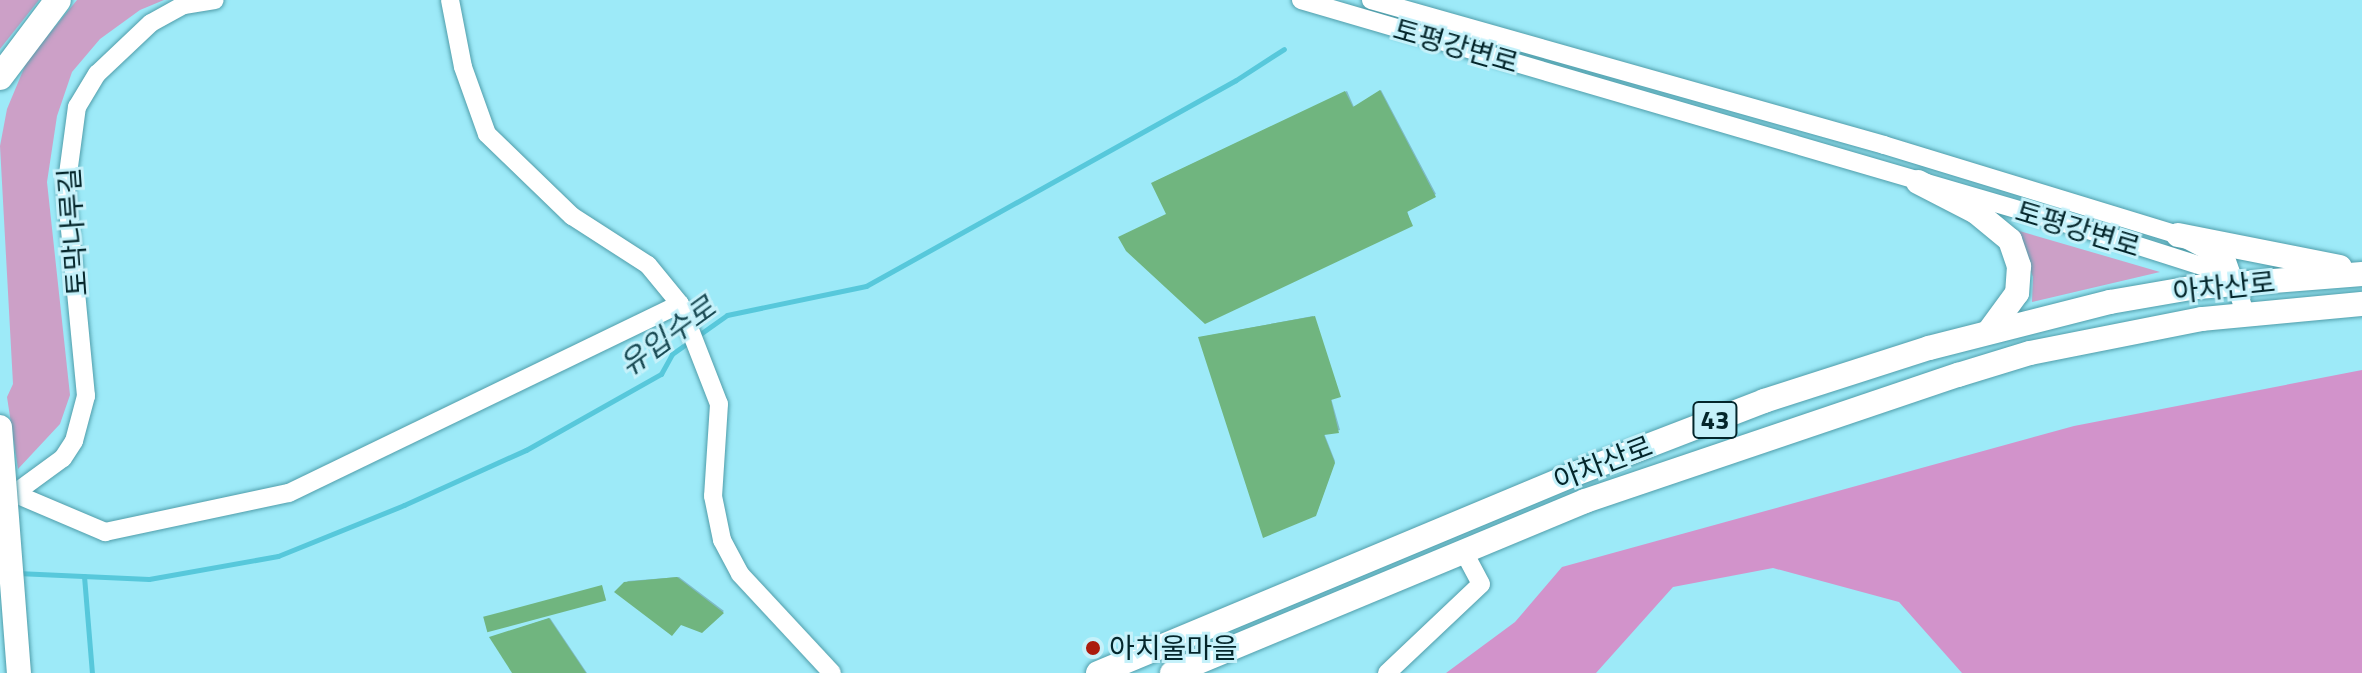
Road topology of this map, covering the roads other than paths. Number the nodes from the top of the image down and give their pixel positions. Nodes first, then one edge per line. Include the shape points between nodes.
1 (58, 0) edge
2 (215, 0) edge
3 (450, 0) edge
4 (1301, 0) edge
5 (1371, 0) edge
6 (0, 77) edge
7 (1918, 182) junction
8 (2178, 235) junction
9 (2362, 273) edge
10 (2240, 287) junction
11 (2362, 304) edge
12 (681, 307) junction
13 (2246, 315) junction
14 (1990, 330) junction
15 (0, 427) edge
16 (9, 496) edge
17 (1465, 554) junction
18 (19, 673) edge
19 (832, 673) edge
20 (1098, 673) edge
21 (1172, 673) edge
22 (1387, 673) edge

1 - 6 highway
2 - 16 street, 토막나루길 via 184,5 151,23 97,74 77,107 66,189 86,396 69,450
3 - 12 street via 463,67 487,134 572,216 648,265
4 - 7 street, 토평강변로
5 - 8 street, 토평강변로 via 1884,145
7 - 10 street, 토평강변로 via 2217,271
7 - 14 main road via 1976,212 2010,240 2019,266 2017,293
8 - 9 main road
8 - 10 street, 토평강변로 via 2227,261
9 - 10 main road, 아차산로 / 43
10 - 13 street
10 - 14 main road, 아차산로 / 43 via 2197,287
11 - 13 main road, 아차산로 / 43
12 - 16 street via 289,493 105,532
12 - 19 street via 715,395 720,451 713,496 722,540 740,574
13 - 17 main road, 아차산로 / 43 via 2046,350 1972,371 1585,501
14 - 20 main road, 아차산로 / 43 via 1764,401 1326,574
15 - 18 main road, bridge
17 - 21 main road, 아차산로 / 43
17 - 22 street via 1481,584

